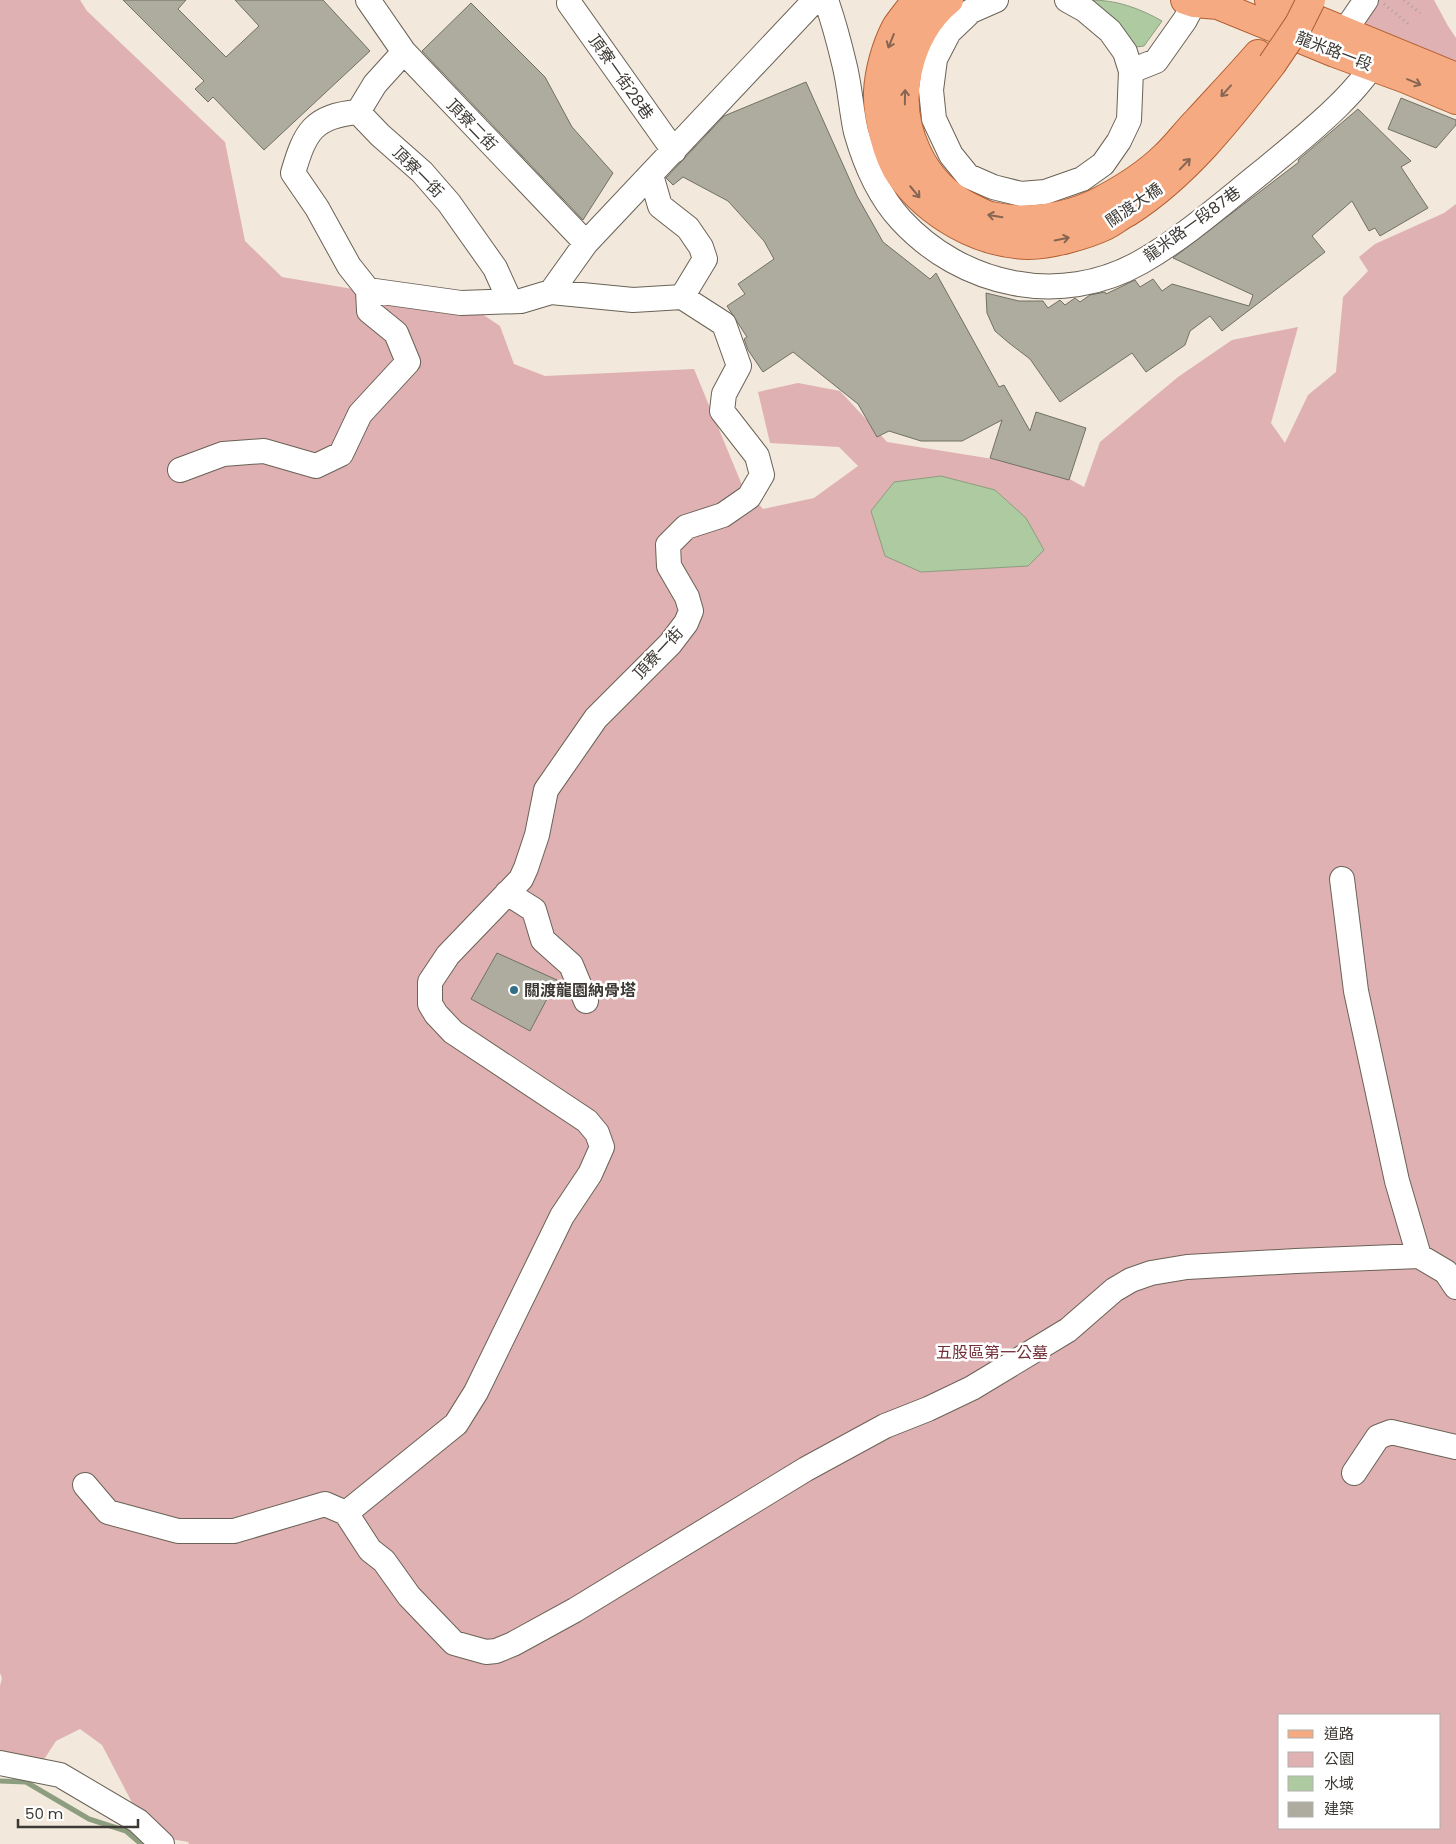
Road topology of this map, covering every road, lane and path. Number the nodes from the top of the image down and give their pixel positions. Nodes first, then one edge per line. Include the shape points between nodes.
1 (368, 0) edge
2 (816, 0) edge
3 (826, 0) edge
4 (916, 0) edge
5 (949, 0) edge
6 (996, 0) edge
7 (1067, 0) edge
8 (1270, 0) edge
9 (1310, 0) edge
10 (1404, 0) edge
11 (1374, 1) edge
12 (1203, 2) edge
13 (569, 3) dead end
14 (1420, 13) dead end
15 (1411, 26) dead end
16 (1340, 43) junction
17 (404, 52) junction
18 (1378, 57) junction
19 (1265, 59) junction
20 (1131, 71) junction
21 (1456, 77) edge
22 (1456, 100) edge
23 (358, 112) junction
24 (674, 151) junction
25 (651, 175) junction
26 (586, 243) junction
27 (368, 290) junction
28 (551, 292) junction
29 (682, 297) junction
30 (510, 301) junction
31 (180, 470) dead end
32 (1342, 880) dead end
33 (508, 893) junction
34 (586, 1001) dead end
35 (1419, 1256) junction
36 (1456, 1287) edge
37 (1456, 1447) edge
38 (1354, 1473) dead end
39 (86, 1485) dead end
40 (346, 1513) junction
41 (0, 1763) edge
42 (162, 1844) edge

1 - 17 street, 頂寮二街
2 - 24 street
3 - 18 street, 龍米路一段87巷 via 845,64 856,132 869,172 883,197 906,224 944,257 989,278 1042,287 1101,279 1140,263 1163,248 1289,149 1348,96
4 -> 19 main road, 關渡大橋 via 896,27 884,56 878,92 888,147 899,174 921,199 971,232 1001,242 1030,245 1068,239 1106,226 1143,202 1171,179 1237,109
19 -> 5 main road via 1138,179 1094,204 1060,216 1025,219 990,216 960,203 937,183 919,159 910,137 905,82 912,52 929,21
6 - 20 street via 971,11 949,32 935,59 930,90 934,119 951,155 968,176 1021,194 1045,192 1082,179 1103,164 1129,120
7 - 20 street via 1110,31 1125,52
8 - 16 main road, 龍米路一段
9 - 19 main road via 1287,18
10 - 14 path
11 - 15 path
11 - 16 street
12 - 16 main road, 龍米路一段
12 - 20 street via 1185,20 1156,61
13 - 24 street, 頂寮一街28巷
16 - 18 main road, 龍米路一段
17 - 23 street via 376,84
17 - 26 street, 頂寮二街
18 - 21 main road, 龍米路一段
18 -> 22 main road, 龍米路一段
23 - 27 street via 336,114 312,128 299,151 292,173 317,208 349,266
23 - 30 street, 頂寮一街 via 422,172 449,203 495,268
24 - 25 street
25 - 26 street
25 - 29 street via 660,206 688,228 705,259
26 - 28 street
27 - 30 street via 461,303
27 - 31 street via 369,311 396,332 408,362 360,414 341,454 316,466 264,451 223,454
28 - 29 street via 633,300
28 - 30 street
29 - 33 street, 頂寮一街 via 724,324 739,366 724,394 722,411 757,456 762,475 749,496 723,515 686,527 668,545 669,566 691,612 686,623 670,644 596,718 546,790 526,868
32 - 35 street via 1356,991 1396,1181
33 - 34 street via 534,910 543,940 571,965
33 - 40 street, 頂寮一街 via 448,955 430,982 430,1004 453,1032 587,1121 597,1133 602,1147 590,1174 562,1216 476,1392 456,1424
35 - 36 street via 1446,1272
35 - 40 street via 1187,1267 1131,1280 1114,1290 1068,1330 972,1388 884,1426 806,1469 575,1610 496,1651 486,1652 454,1643 370,1550
37 - 38 street via 1391,1432 1378,1437
39 - 40 street via 108,1512 178,1531 234,1531 325,1504
41 - 42 street via 60,1775 138,1821

